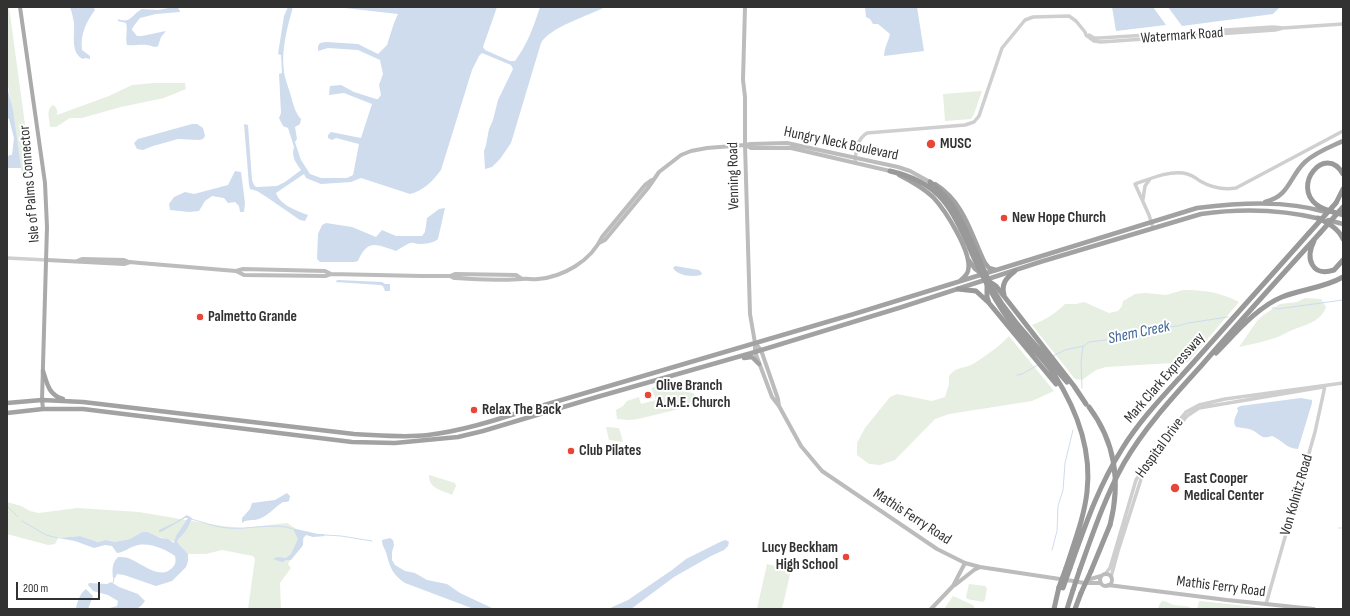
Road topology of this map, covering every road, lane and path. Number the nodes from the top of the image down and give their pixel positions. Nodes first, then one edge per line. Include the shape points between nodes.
1 (20, 7) edge
2 (745, 7) edge
3 (1343, 24) edge
4 (1343, 131) edge
5 (1343, 141) edge
6 (745, 145) junction
7 (856, 158) junction
8 (855, 163) junction
9 (890, 171) junction
10 (1343, 174) edge
11 (1151, 179) junction
12 (930, 182) junction
13 (1343, 189) edge
14 (1343, 194) edge
15 (1143, 202) junction
16 (1336, 203) junction
17 (1257, 204) junction
18 (1343, 207) edge
19 (1343, 216) edge
20 (1318, 218) junction
21 (1343, 224) edge
22 (1152, 225) junction
23 (1320, 233) junction
24 (1343, 239) edge
25 (969, 242) junction
26 (7, 258) edge
27 (967, 258) junction
28 (101, 259) junction
29 (47, 260) junction
30 (983, 260) junction
31 (1343, 260) edge
32 (77, 261) junction
33 (130, 262) junction
34 (88, 263) junction
35 (117, 264) junction
36 (996, 271) junction
37 (1015, 271) junction
38 (983, 274) junction
39 (1343, 277) edge
40 (986, 280) junction
41 (958, 282) junction
42 (958, 289) junction
43 (1005, 298) junction
44 (989, 302) junction
45 (1016, 326) junction
46 (755, 343) junction
47 (761, 350) junction
48 (755, 352) junction
49 (733, 358) junction
50 (759, 364) junction
51 (43, 372) junction
52 (1343, 383) edge
53 (1183, 386) junction
54 (1326, 386) junction
55 (1067, 397) junction
56 (42, 400) junction
57 (75, 402) junction
58 (7, 403) edge
59 (1087, 405) junction
60 (779, 406) junction
61 (43, 409) junction
62 (7, 413) edge
63 (965, 562) junction
64 (980, 567) junction
65 (1068, 568) junction
66 (1103, 575) junction
67 (1111, 578) junction
68 (1073, 580) junction
69 (1101, 584) junction
70 (1108, 585) junction
71 (953, 586) junction
72 (1125, 587) junction
73 (1266, 604) junction
74 (931, 609) edge
75 (1055, 609) edge
76 (1067, 609) edge
77 (1075, 609) edge
78 (1314, 609) edge

1 - 29 main road, Isle of Palms Connector via 45,183
2 - 6 main road, Venning Road
3 - 7 street, Watermark Road via 1101,42 1094,41 1086,35 1076,20 1069,16 1033,17 1025,20 1002,48 979,116 974,122 965,125 867,133 859,140
4 - 11 street via 1236,188 1213,187 1184,173 1167,174
5 - 17 highway via 1308,160 1278,197
6 - 7 main road, Hungry Neck Boulevard via 787,143
6 - 8 main road, Hungry Neck Boulevard via 751,148 791,148
6 - 33 main road, Hungry Neck Boulevard via 691,150 681,155 645,185 589,255 564,272 537,279 331,274 325,271 243,269 236,272
6 - 46 main road, Venning Road via 749,308
7 - 8 street
7 - 12 main road, Hungry Neck Boulevard via 910,171
8 - 9 main road, Hungry Neck Boulevard
9 - 25 highway via 921,182 940,196 955,216
9 - 27 highway via 922,188 940,205 954,226
10 - 19 highway via 1339,168 1320,164 1310,176 1308,188 1316,205
11 - 15 street via 1145,186
11 - 15 street via 1135,184
12 - 25 highway via 954,206
12 - 30 highway via 944,190 959,207
13 - 16 highway
14 - 16 highway, Mark Clark Expressway
15 - 22 street
16 - 65 highway, Mark Clark Expressway, bridge via 1127,441 1096,496
17 - 19 highway via 1297,206
17 - 22 highway via 1198,208
18 - 23 highway, Mark Clark Expressway, bridge
20 - 21 highway
20 - 22 highway via 1277,211 1225,211
20 - 24 highway via 1333,226
22 - 36 highway
22 - 37 highway
23 - 31 highway via 1310,252 1313,266 1331,272
23 - 53 highway, Mark Clark Expressway
25 - 45 highway, bridge via 991,286
26 - 29 street
27 - 38 highway
27 - 41 highway via 968,271
28 - 32 main road, Hungry Neck Boulevard
28 - 33 main road, Hungry Neck Boulevard
28 - 34 main road
28 - 35 main road
29 - 32 main road, Hungry Neck Boulevard
29 - 51 main road, Isle of Palms Connector
30 - 36 highway via 989,268
30 - 38 highway
32 - 34 main road, Hungry Neck Boulevard
33 - 35 main road, Hungry Neck Boulevard
34 - 35 main road, Hungry Neck Boulevard
36 - 38 highway
37 - 40 highway
37 - 43 highway via 1003,284
38 - 40 highway
38 - 41 highway
39 - 53 highway via 1296,292 1267,305
40 - 42 highway
40 - 43 highway via 994,284
40 - 44 highway
41 - 46 highway
42 - 44 highway via 976,291
42 - 47 highway
43 - 59 highway
44 - 55 highway
45 - 55 highway via 1053,373
45 - 59 highway
46 - 47 main road, Mathis Ferry Road
46 - 48 main road, Mathis Ferry Road
46 - 57 highway via 481,425 428,435 354,434
47 - 48 highway
47 - 60 main road, Mathis Ferry Road
48 - 49 highway
48 - 50 main road, Mathis Ferry Road
49 - 50 highway via 737,360 750,357
49 - 61 highway via 484,431 458,437 395,444 352,442 83,409
50 - 60 main road, Mathis Ferry Road via 768,391
51 - 56 main road, Isle of Palms Connector
51 - 57 highway via 50,392 56,397
52 - 54 street, Hospital Drive
53 - 76 highway, Mark Clark Expressway, bridge via 1153,420 1124,462 1100,514
54 - 66 street, Hospital Drive via 1225,399 1199,405 1186,412 1158,446 1136,480 1110,568
54 - 67 street, Hospital Drive via 1199,408 1187,416 1159,449 1142,476
54 - 73 street, Von Kolnitz Road
55 - 65 highway via 1084,438 1088,478 1082,516
56 - 57 highway
56 - 58 highway
56 - 61 main road, Isle of Palms Connector
59 - 77 highway, bridge via 1104,430 1110,447 1115,468 1115,507
60 - 63 main road, Mathis Ferry Road via 801,446 822,471 930,545
61 - 62 highway
63 - 64 main road, Mathis Ferry Road
63 - 71 main road
64 - 68 main road, Mathis Ferry Road
64 - 71 main road
65 - 75 highway, Mark Clark Expressway, bridge
66 - 67 main road
66 - 68 main road, Mathis Ferry Road via 1090,580
66 - 69 main road
67 - 70 main road
67 - 72 main road, Mathis Ferry Road
68 - 69 main road, Mathis Ferry Road
69 - 70 main road
70 - 72 main road, Mathis Ferry Road
71 - 74 main road
72 - 73 main road, Mathis Ferry Road
73 - 78 main road, Mathis Ferry Road

